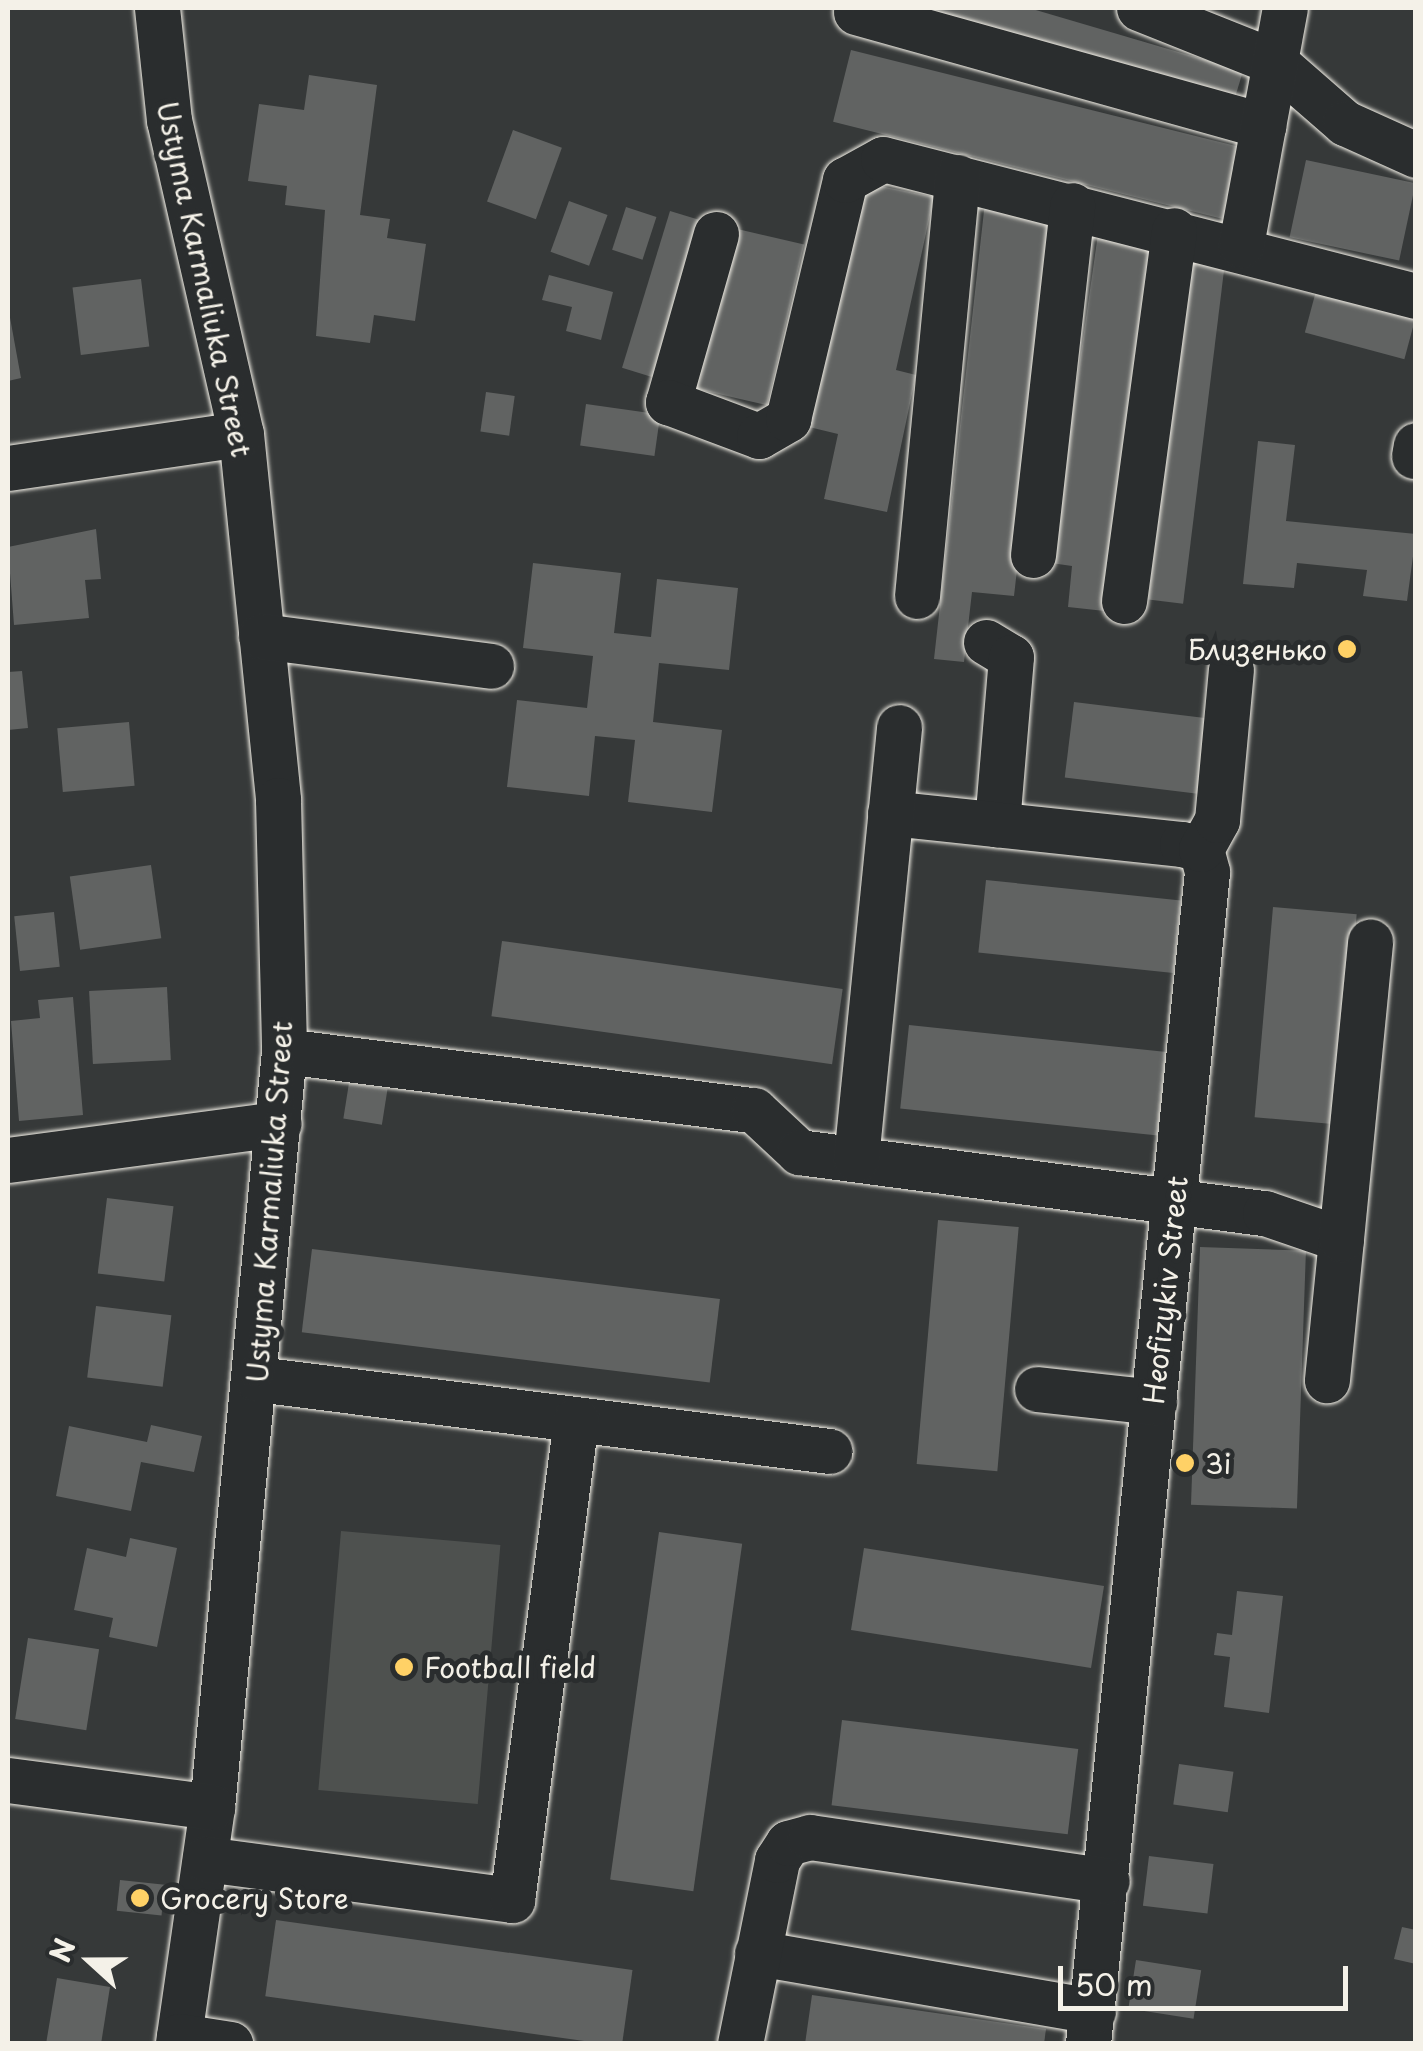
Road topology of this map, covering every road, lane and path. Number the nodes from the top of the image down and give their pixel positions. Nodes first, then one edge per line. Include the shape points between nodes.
1 (156, 8) edge
2 (1140, 8) edge
3 (1285, 8) edge
4 (856, 12) dead end
5 (1275, 62) junction
6 (1264, 126) junction
7 (1416, 155) edge
8 (957, 176) junction
9 (1072, 205) junction
10 (1174, 230) junction
11 (716, 234) dead end
12 (1241, 245) junction
13 (1416, 296) edge
14 (241, 434) junction
15 (8, 468) edge
16 (1033, 555) dead end
17 (917, 596) dead end
18 (1124, 601) dead end
19 (260, 636) junction
20 (986, 642) dead end
21 (491, 666) dead end
22 (1231, 670) dead end
23 (899, 728) dead end
24 (890, 813) junction
25 (997, 824) junction
26 (1200, 849) junction
27 (1370, 941) dead end
28 (284, 1051) junction
29 (280, 1124) junction
30 (856, 1159) junction
31 (8, 1160) edge
32 (1174, 1202) junction
33 (1340, 1239) junction
34 (257, 1379) junction
35 (1328, 1380) dead end
36 (1037, 1389) dead end
37 (1154, 1402) junction
38 (576, 1419) junction
39 (830, 1451) dead end
40 (8, 1780) edge
41 (212, 1807) junction
42 (205, 1859) junction
43 (1107, 1881) junction
44 (758, 1953) junction
45 (1090, 2027) edge
46 (178, 2040) edge
47 (230, 2044) edge
48 (740, 2044) edge

1 - 14 street, Ustyma Karmaliuka Street via 169,120
2 - 5 street
3 - 5 street
4 - 6 street
5 - 6 street
5 - 7 street via 1345,123
6 - 12 street
8 - 9 street
8 - 11 street via 883,159 845,180 788,419 759,436 668,402
8 - 17 street
9 - 10 street
9 - 16 street
10 - 12 street
10 - 18 street
12 - 13 street
14 - 15 street
14 - 19 street, Ustyma Karmaliuka Street
19 - 21 street
19 - 28 street, Ustyma Karmaliuka Street via 278,800
20 - 25 street via 1011,658
22 - 26 street via 1217,820
23 - 24 street
24 - 25 street
24 - 30 street
25 - 26 street
26 - 32 street, Heofizykiv Street via 1207,872
27 - 33 street
28 - 29 street, Ustyma Karmaliuka Street
28 - 30 street via 754,1110 799,1152
29 - 31 street
29 - 34 street, Ustyma Karmaliuka Street
30 - 32 street
32 - 33 street via 1265,1213
32 - 37 street, Heofizykiv Street
33 - 35 street
34 - 38 street
34 - 41 street, Ustyma Karmaliuka Street
36 - 37 street
37 - 43 street, Heofizykiv Street
38 - 39 street
38 - 42 street via 512,1900
40 - 41 street
41 - 42 street, Ustyma Karmaliuka Street
42 - 46 street, Ustyma Karmaliuka Street
43 - 44 street via 810,1837 788,1842 776,1860
43 - 45 street, Heofizykiv Street
44 - 45 street
44 - 48 street
46 - 47 street

